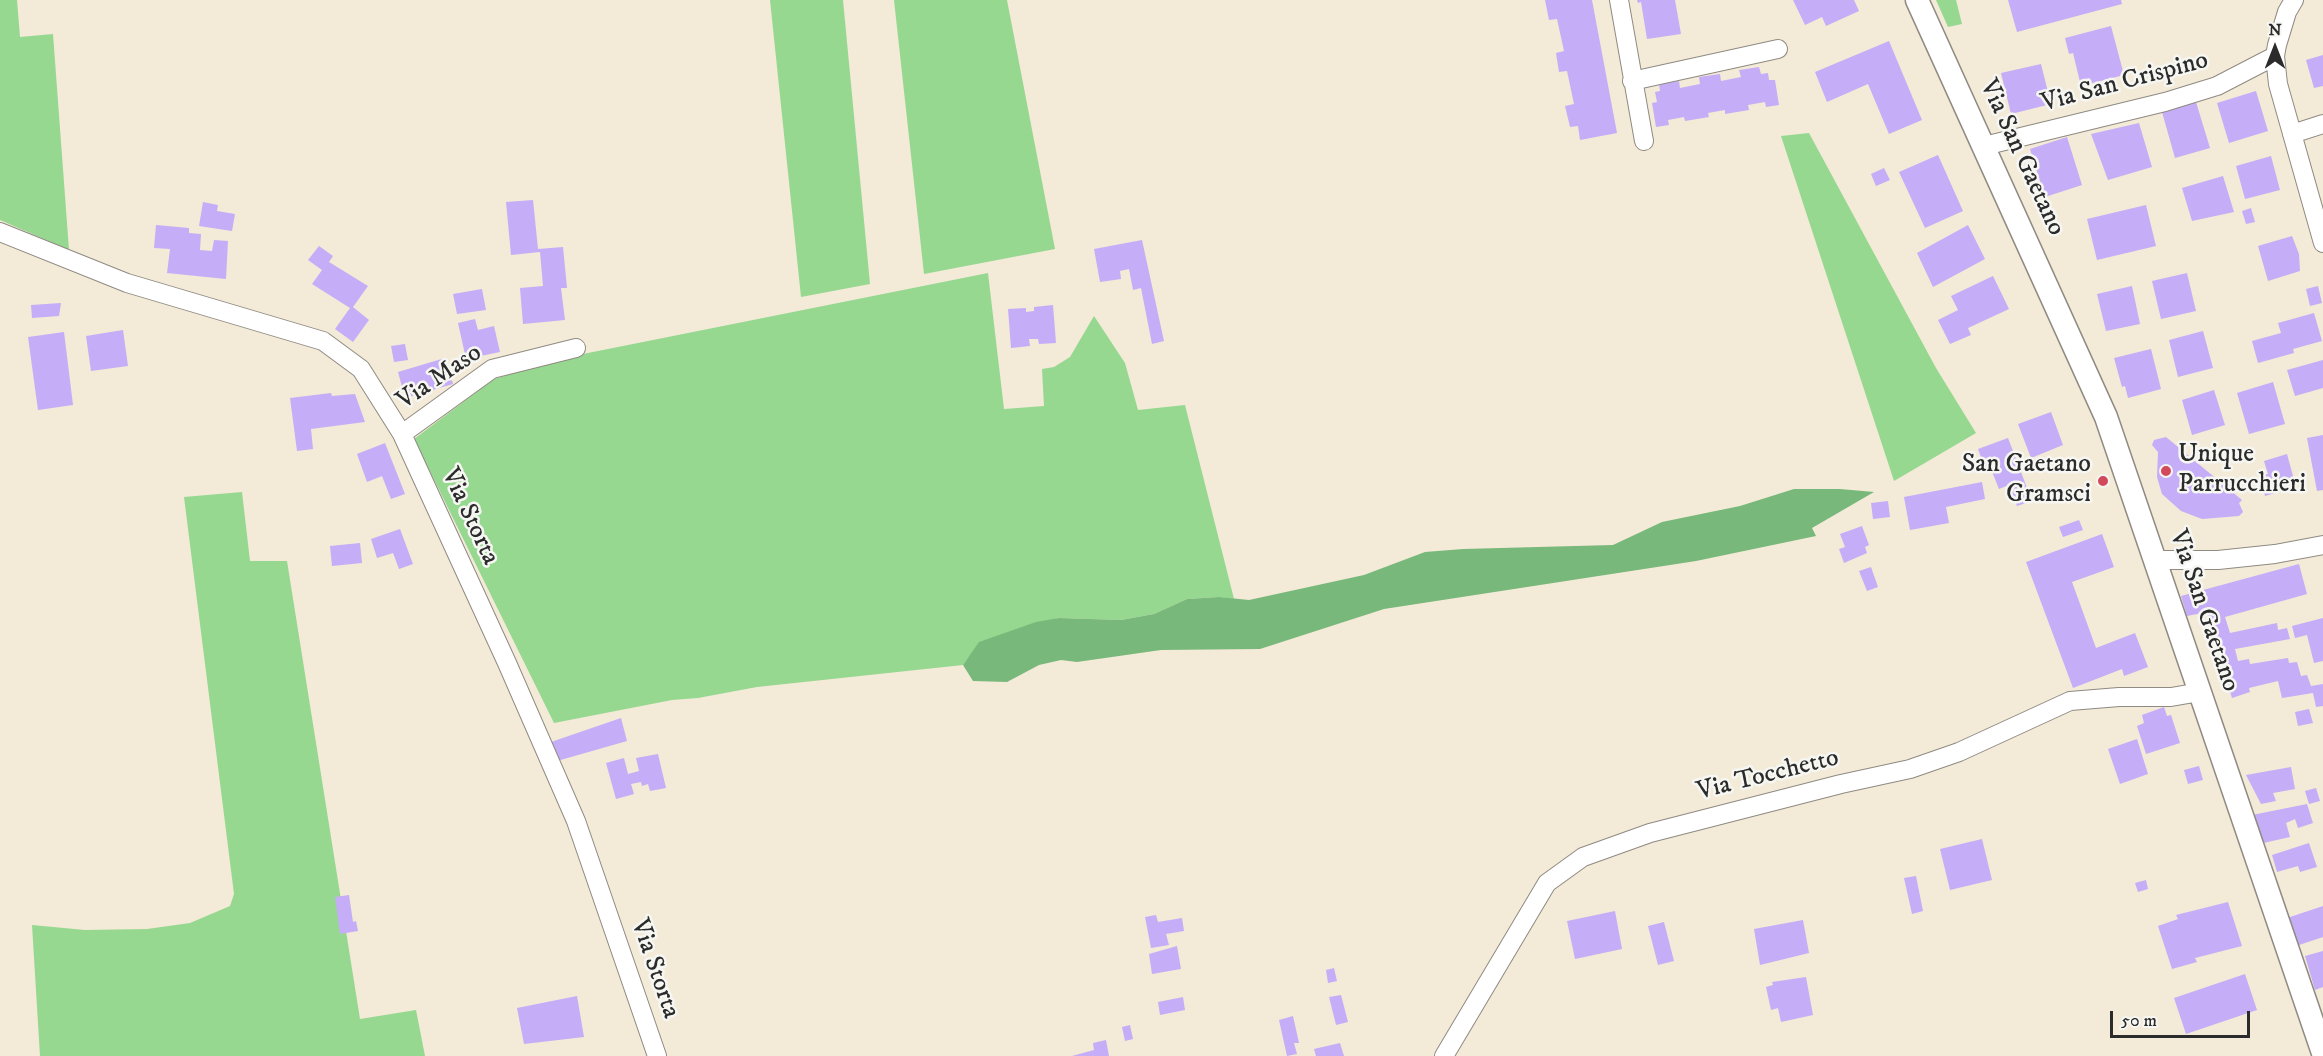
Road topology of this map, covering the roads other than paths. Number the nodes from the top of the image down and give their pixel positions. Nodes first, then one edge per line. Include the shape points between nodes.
1 (1618, 0) edge
2 (1917, 0) edge
3 (2294, 0) edge
4 (1778, 49) dead end
5 (2275, 56) junction
6 (1632, 81) junction
7 (2323, 124) edge
8 (2292, 134) junction
9 (1644, 141) dead end
10 (1984, 146) junction
11 (0, 232) edge
12 (2323, 243) edge
13 (576, 348) dead end
14 (402, 434) junction
15 (2323, 545) edge
16 (2155, 560) junction
17 (2200, 692) junction
18 (2323, 1053) edge
19 (657, 1056) edge
20 (1444, 1056) edge

1 - 6 street
2 - 10 street, Via San Gaetano
3 - 5 street
4 - 6 street
5 - 8 street via 2278,84
5 - 10 street, Via San Crispino via 2217,86
6 - 9 street
7 - 8 street
8 - 12 street
10 - 16 street, Via San Gaetano via 2099,399
11 - 14 street, Via Storta via 127,283 323,341 361,369
13 - 14 street, Via Maso via 492,369
14 - 19 street, Via Storta via 576,821
15 - 16 street via 2217,560
16 - 17 street, Via San Gaetano
17 - 18 street, Via San Gaetano
17 - 20 street, Via Tocchetto via 2070,701 1959,752 1910,769 1661,830 1583,858 1547,884

